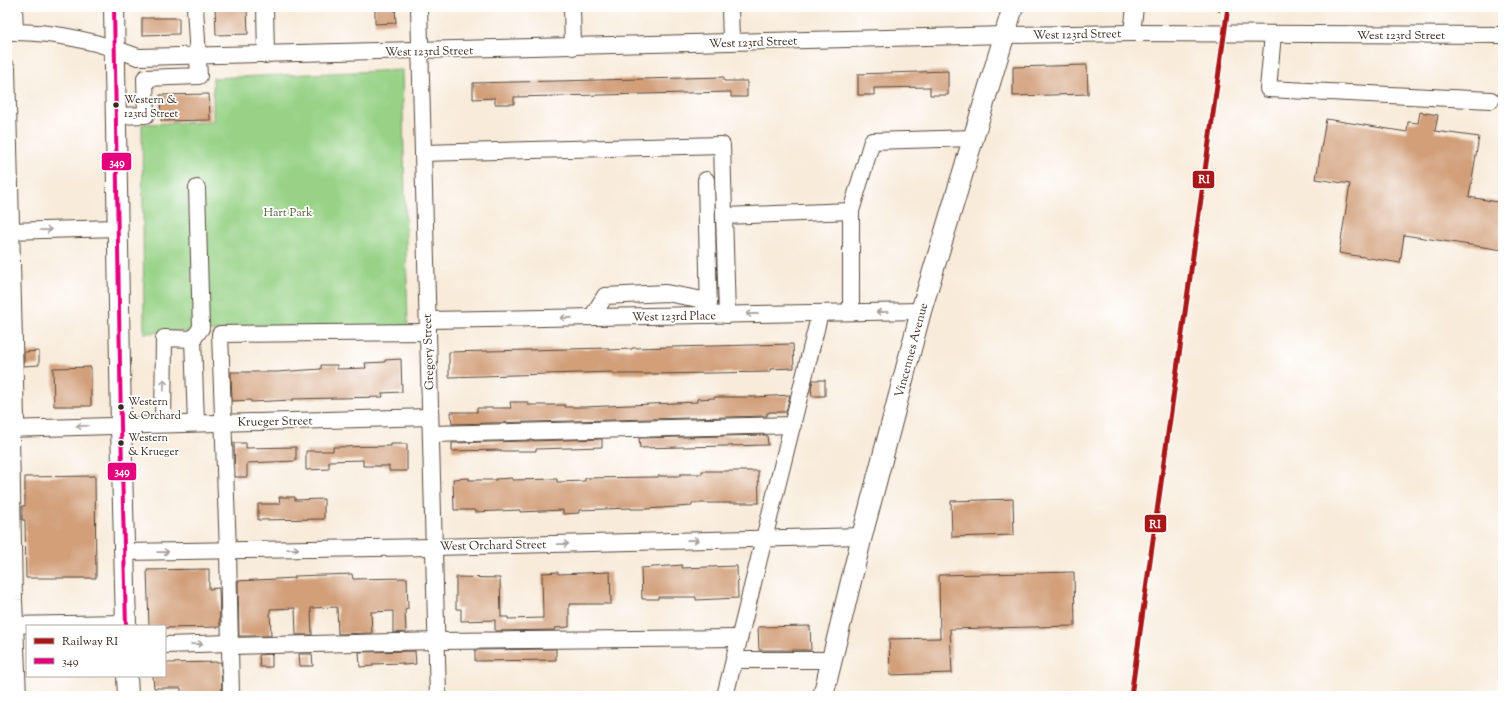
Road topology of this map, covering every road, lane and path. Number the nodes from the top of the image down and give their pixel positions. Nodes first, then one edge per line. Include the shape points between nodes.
1 (14, 7) edge
2 (114, 7) edge
3 (195, 7) edge
4 (265, 7) edge
5 (419, 7) edge
6 (572, 7) edge
7 (730, 7) edge
8 (1013, 7) edge
9 (1135, 7) edge
10 (1220, 7) edge
11 (1219, 12) dead end
12 (11, 32) edge
13 (1132, 33) junction
14 (1273, 34) junction
15 (1006, 35) junction
16 (1503, 35) edge
17 (731, 42) junction
18 (573, 47) junction
19 (115, 50) junction
20 (420, 51) junction
21 (266, 54) junction
22 (198, 56) junction
23 (7, 68) edge
24 (1491, 100) dead end
25 (116, 116) junction
26 (8, 134) edge
27 (974, 138) junction
28 (423, 154) junction
29 (706, 180) dead end
30 (197, 188) dead end
31 (851, 211) junction
32 (724, 216) junction
33 (118, 228) junction
34 (9, 231) edge
35 (709, 308) junction
36 (921, 311) junction
37 (851, 312) junction
38 (820, 313) junction
39 (727, 314) junction
40 (592, 317) junction
41 (428, 326) junction
42 (10, 327) edge
43 (193, 339) junction
44 (430, 417) junction
45 (196, 423) junction
46 (224, 423) junction
47 (163, 424) junction
48 (121, 425) junction
49 (793, 425) junction
50 (10, 429) edge
51 (431, 434) junction
52 (10, 526) edge
53 (862, 536) junction
54 (764, 538) junction
55 (434, 547) junction
56 (228, 551) junction
57 (124, 552) junction
58 (126, 624) edge
59 (11, 625) edge
60 (739, 638) junction
61 (437, 641) junction
62 (230, 644) junction
63 (166, 645) edge
64 (734, 660) junction
65 (832, 660) junction
66 (127, 677) edge
67 (18, 696) edge
68 (128, 696) edge
69 (230, 696) edge
70 (438, 696) edge
71 (725, 696) edge
72 (823, 696) edge

1 - 12 street
2 - 19 main road
3 - 22 street
4 - 21 street
5 - 20 street, Gregory Street
6 - 18 street
7 - 17 street
8 - 15 main road, Vincennes Avenue
9 - 13 street
10 - 11 path
12 - 19 street, West 123rd Street via 87,40
13 - 14 street, West 123rd Street
13 - 15 street, West 123rd Street
14 - 16 street, West 123rd Street
14 - 24 street via 1268,89
15 - 17 street, West 123rd Street
15 - 27 main road, Vincennes Avenue
17 - 18 street, West 123rd Street
18 - 20 street, West 123rd Street
19 - 22 street, West 123rd Street via 138,57
19 - 25 main road
20 - 21 street, West 123rd Street
20 - 28 street, Gregory Street
21 - 22 street, West 123rd Street
22 - 25 street via 198,76 145,78 146,115
23 - 26 street
25 - 33 main road
26 - 34 street
27 - 31 street via 872,141
27 - 36 main road, Vincennes Avenue
28 - 32 street via 722,146
28 - 41 street, Gregory Street
29 - 35 street
30 - 43 street via 201,328
31 - 32 street
31 - 37 street
32 - 39 street
34 -> 33 street
33 - 48 main road
34 - 42 street
35 - 39 street, West 123rd Place
35 - 40 street, West 123rd Place
35 - 40 street via 666,293 605,296
36 -> 37 street, West 123rd Place
36 - 53 main road, Vincennes Avenue
37 - 38 street, West 123rd Place
38 -> 39 street, West 123rd Place
38 - 49 street
40 -> 41 street, West 123rd Place
41 - 44 street, Gregory Street
41 - 46 street, West 123rd Place via 220,334
42 - 50 street via 16,421
43 - 45 street
47 -> 43 street via 164,338
44 - 46 street, Krueger Street
44 - 51 street, Gregory Street
45 - 46 street, Krueger Street
45 - 47 street, Krueger Street
46 - 56 street
47 - 48 street, Krueger Street
48 -> 50 street
48 - 57 main road
49 - 51 street
49 - 54 street
50 - 52 street
51 - 55 street, Gregory Street
52 - 59 street
53 - 54 street, West Orchard Street
53 - 65 main road, Vincennes Avenue
55 -> 54 street, West Orchard Street
54 - 60 street
56 -> 55 street, West Orchard Street
55 - 61 street, Gregory Street
57 -> 56 street, West Orchard Street
56 - 62 street
57 - 58 main road
58 - 59 street
59 - 67 street
60 - 61 street
60 - 64 street
61 - 62 street
61 - 70 street, Gregory Street
63 -> 62 street
62 - 69 street
64 - 65 street
64 - 71 street
65 - 72 main road, Vincennes Avenue
66 - 68 main road

